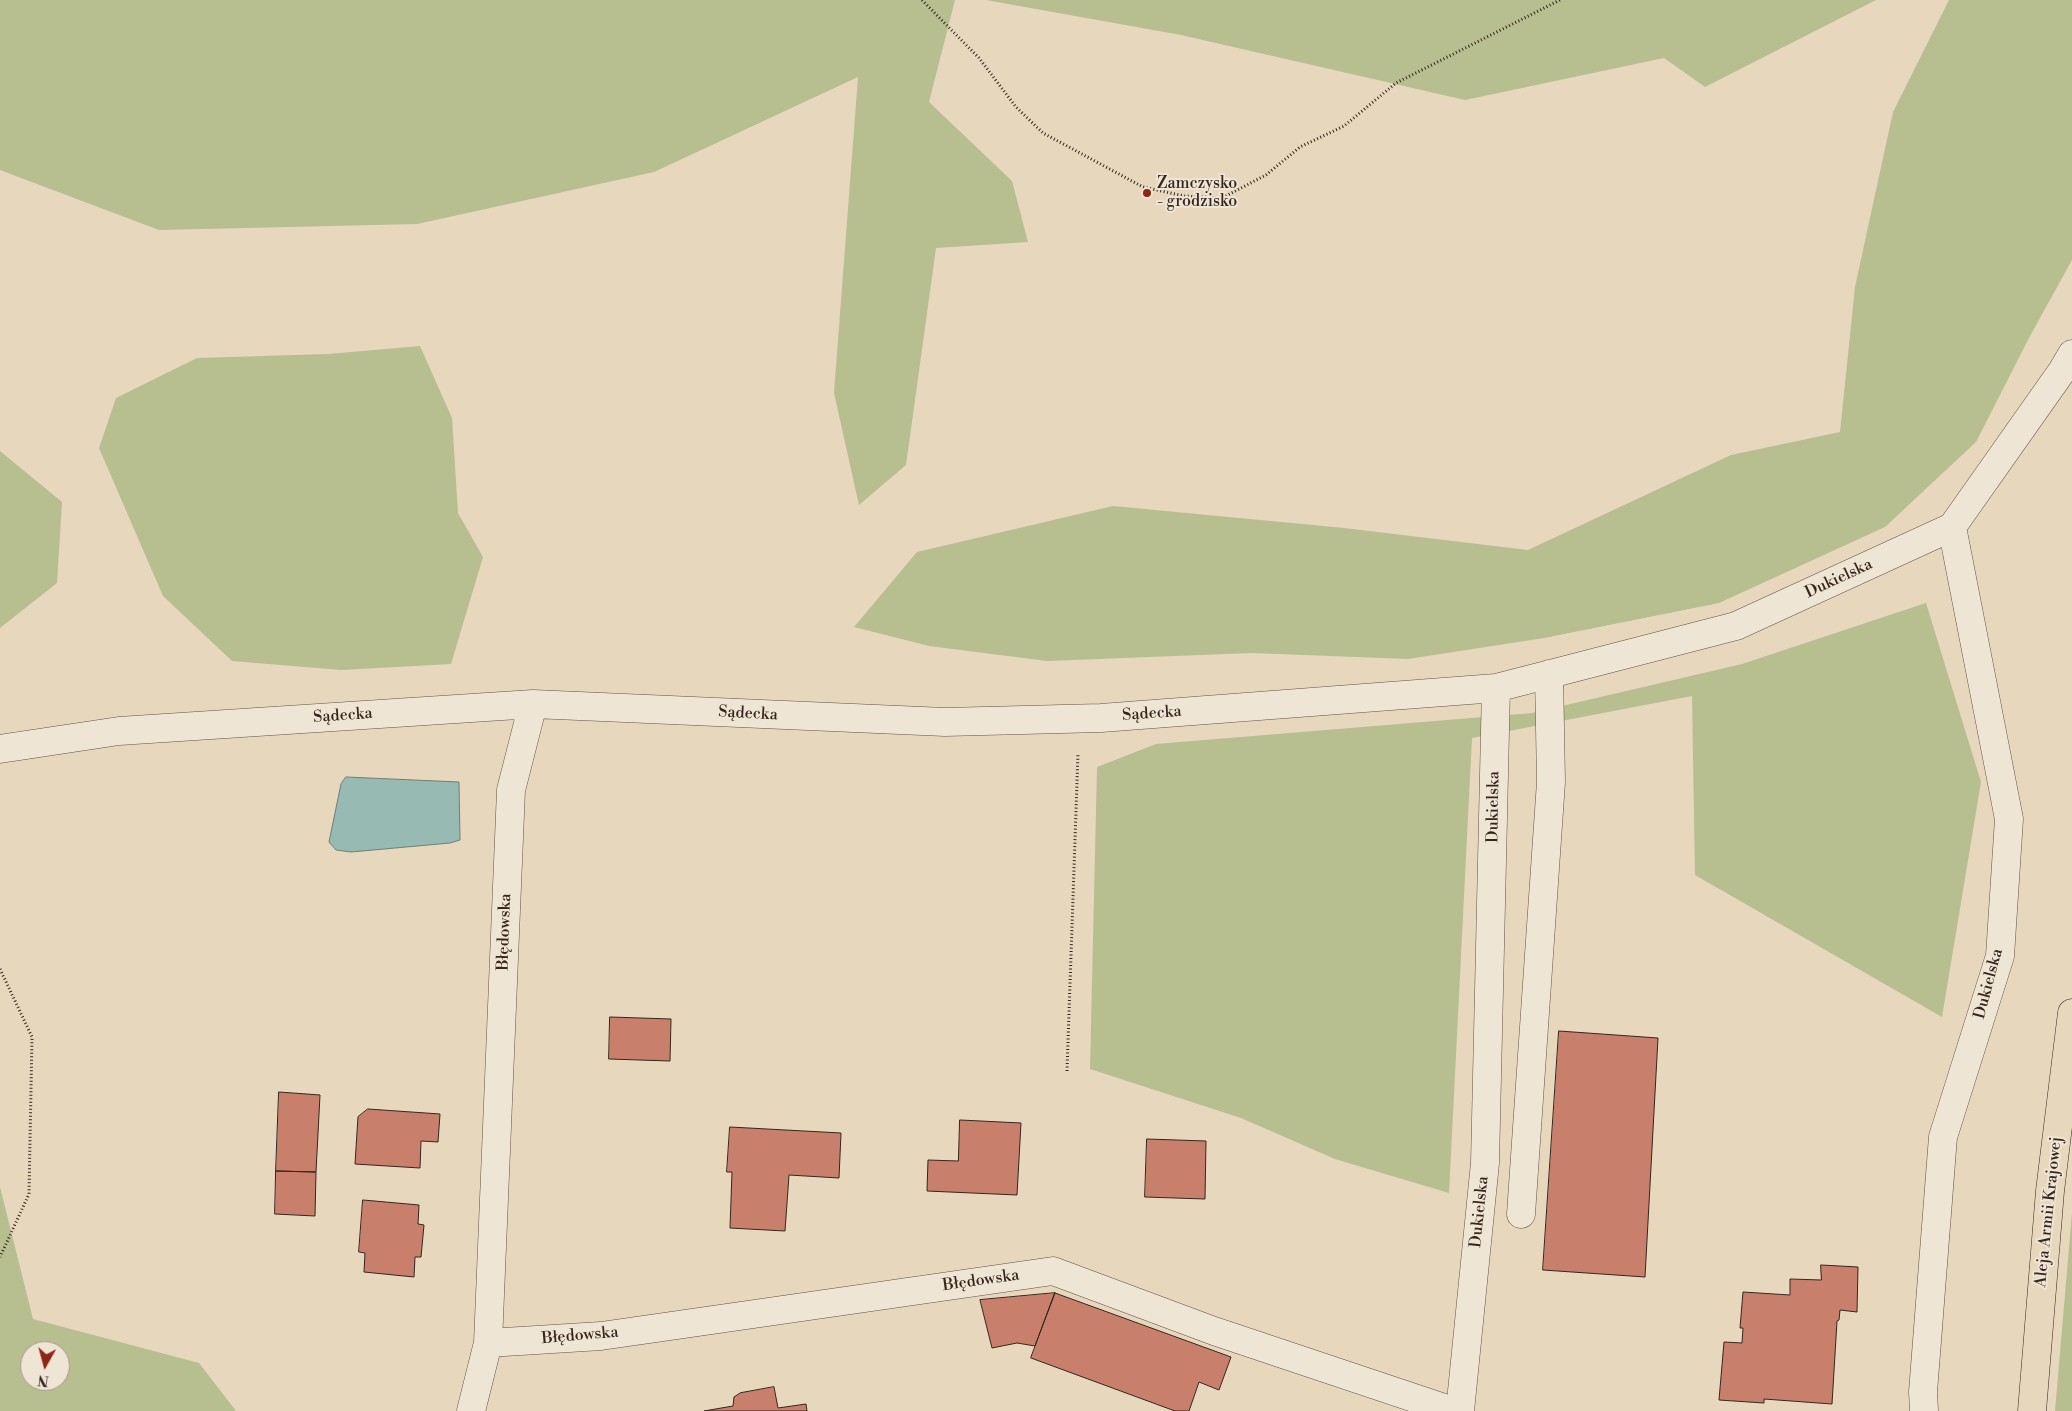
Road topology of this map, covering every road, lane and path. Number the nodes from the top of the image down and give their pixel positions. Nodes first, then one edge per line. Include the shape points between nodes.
1 (922, 0) edge
2 (1549, 0) edge
3 (1560, 0) edge
4 (1554, 4) junction
5 (2072, 354) edge
6 (1952, 527) junction
7 (1550, 674) junction
8 (1496, 688) junction
9 (533, 704) junction
10 (1079, 717) junction
11 (0, 749) edge
12 (0, 970) edge
13 (2072, 1013) edge
14 (1067, 1071) dead end
15 (1521, 1214) dead end
16 (0, 1256) edge
17 (488, 1343) junction
18 (471, 1411) edge
19 (1453, 1411) edge
20 (1460, 1411) edge
21 (1924, 1411) edge
22 (2032, 1411) edge

1 - 4 path via 979,58 1016,107 1043,132 1143,186 1184,196 1222,198 1266,175 1300,146 1344,126 1396,83
2 - 4 path
3 - 4 path
5 - 6 street
6 - 7 street, Dukielska via 1736,626
6 - 21 street, Dukielska via 2009,819 2000,956 1943,1137
7 - 8 street, Dukielska
7 - 15 street via 1551,782
8 - 10 street, Sądecka via 1101,718
8 - 20 street, Dukielska via 1485,1163
9 - 10 street, Sądecka via 945,722
9 - 11 street, Sądecka via 119,731
9 - 17 street, Błędowska via 511,790
10 - 14 path
12 - 16 path via 32,1037 29,1194
13 - 22 main road, Aleja Armii Krajowej via 2050,1191
17 - 18 street, Błędowska
17 - 19 street, Błędowska via 601,1336 1052,1271 1214,1331

